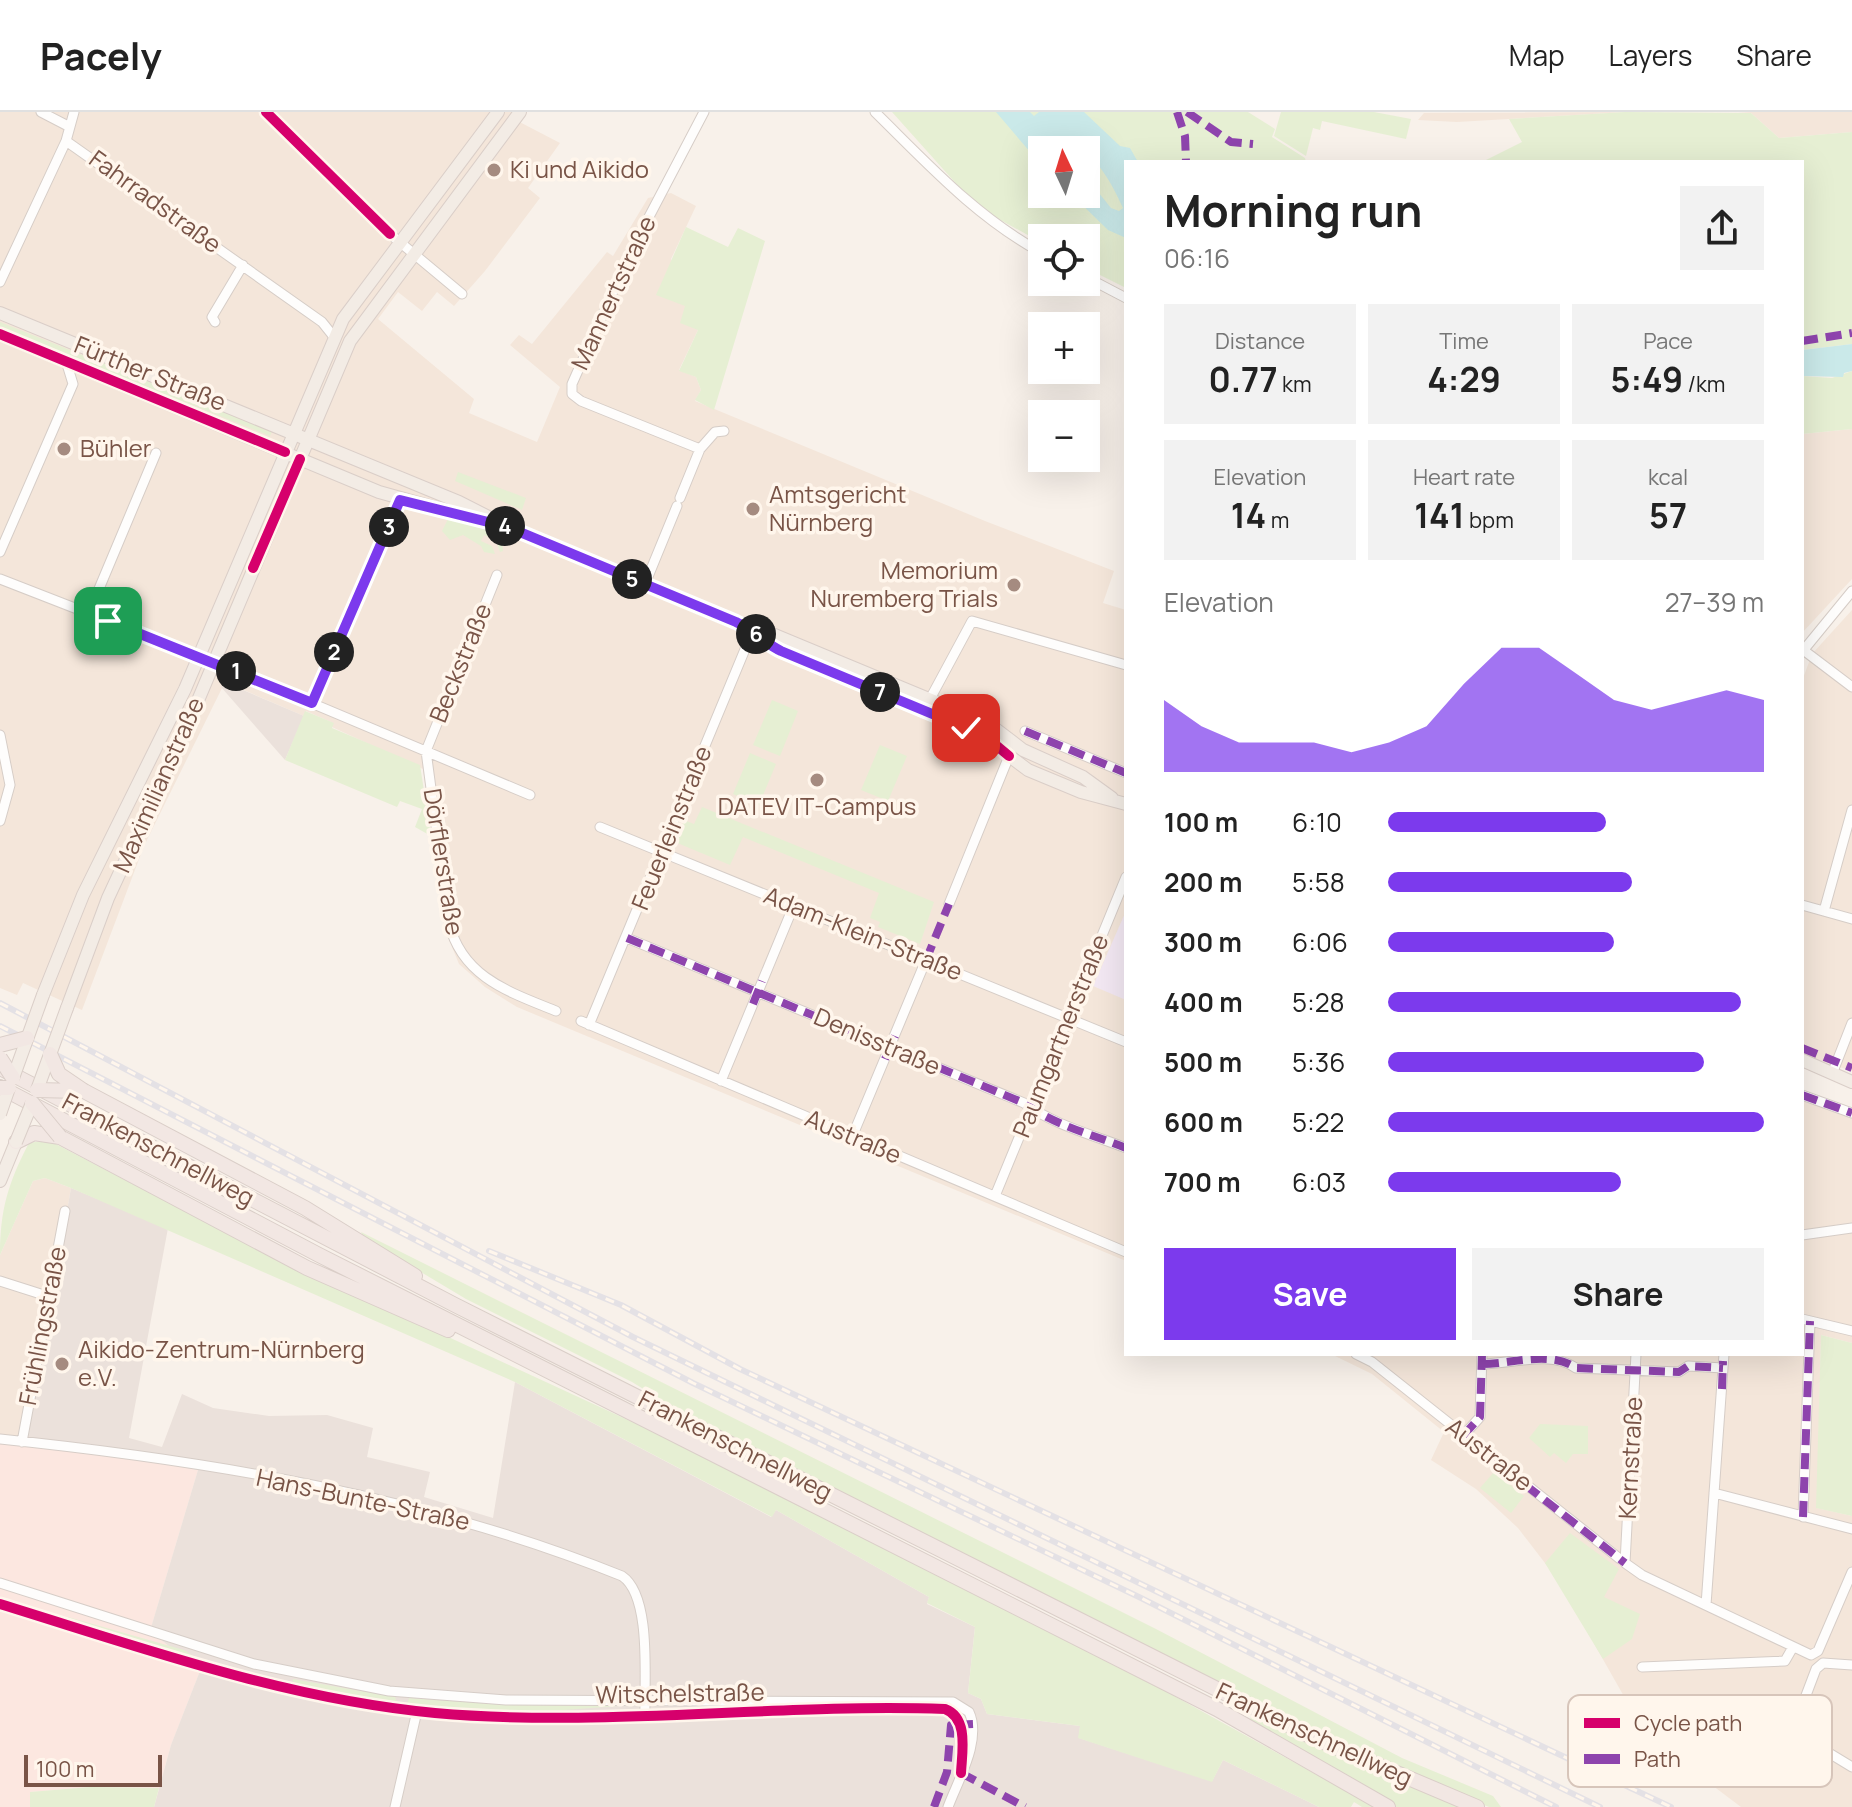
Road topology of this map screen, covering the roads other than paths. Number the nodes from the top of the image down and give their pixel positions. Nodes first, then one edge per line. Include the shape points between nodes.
1 (41, 112) edge
2 (74, 112) edge
3 (266, 112) edge
4 (520, 112) edge
5 (704, 112) edge
6 (875, 112) edge
7 (496, 113) edge
8 (68, 126) junction
9 (66, 141) junction
10 (399, 243) junction
11 (1028, 245) edge
12 (413, 254) junction
13 (243, 265) junction
14 (0, 282) edge
15 (1100, 284) edge
16 (462, 294) dead end
17 (1124, 297) edge
18 (0, 313) edge
19 (215, 322) dead end
20 (3, 337) edge
21 (334, 337) junction
22 (66, 361) junction
23 (724, 431) dead end
24 (292, 434) junction
25 (308, 441) junction
26 (700, 449) junction
27 (285, 452) junction
28 (156, 453) dead end
29 (300, 459) junction
30 (400, 500) junction
31 (508, 527) junction
32 (0, 552) edge
33 (497, 575) dead end
34 (0, 579) edge
35 (645, 584) junction
36 (1852, 591) edge
37 (88, 615) junction
38 (753, 630) junction
39 (1804, 649) edge
40 (1804, 652) edge
41 (199, 656) junction
42 (214, 662) junction
43 (1124, 664) edge
44 (1852, 687) edge
45 (930, 699) junction
46 (312, 703) junction
47 (1025, 731) dead end
48 (0, 735) edge
49 (1015, 742) junction
50 (426, 751) junction
51 (1009, 756) junction
52 (1124, 772) edge
53 (530, 795) dead end
54 (1112, 798) junction
55 (1124, 803) edge
56 (1852, 810) edge
57 (0, 821) edge
58 (600, 827) dead end
59 (662, 852) junction
60 (1124, 882) edge
61 (949, 904) dead end
62 (794, 905) junction
63 (1804, 906) edge
64 (1824, 911) junction
65 (1852, 919) edge
66 (627, 938) junction
67 (926, 960) junction
68 (758, 992) junction
69 (556, 1011) dead end
70 (1067, 1017) junction
71 (585, 1023) joint
72 (1852, 1023) edge
73 (27, 1038) junction
74 (1124, 1041) edge
75 (0, 1045) edge
76 (890, 1047) junction
77 (50, 1054) junction
78 (0, 1058) edge
79 (1805, 1063) edge
80 (0, 1068) edge
81 (1832, 1074) junction
82 (721, 1081) junction
83 (1852, 1082) edge
84 (16, 1089) edge
85 (84, 1091) junction
86 (1804, 1096) edge
87 (1032, 1109) junction
88 (1851, 1109) edge
89 (0, 1114) edge
90 (60, 1137) junction
91 (852, 1137) junction
92 (16, 1142) junction
93 (1124, 1147) edge
94 (0, 1181) edge
95 (995, 1196) junction
96 (65, 1211) dead end
97 (1852, 1228) edge
98 (1804, 1235) edge
99 (1124, 1251) edge
100 (0, 1281) edge
101 (47, 1296) junction
102 (455, 1305) junction
103 (1806, 1320) edge
104 (1852, 1331) edge
105 (505, 1349) junction
106 (1360, 1356) edge
107 (1636, 1356) edge
108 (1724, 1356) edge
109 (1482, 1359) edge
110 (1723, 1368) junction
111 (1635, 1370) junction
112 (1463, 1436) junction
113 (0, 1439) edge
114 (22, 1442) junction
115 (1714, 1493) junction
116 (1803, 1517) junction
117 (1852, 1529) edge
118 (1623, 1561) junction
119 (1852, 1572) edge
120 (0, 1583) edge
121 (0, 1604) edge
122 (1706, 1605) junction
123 (67, 1606) junction
124 (61, 1623) junction
125 (1793, 1647) junction
126 (212, 1653) junction
127 (1852, 1665) edge
128 (1642, 1667) dead end
129 (208, 1668) junction
130 (288, 1673) junction
131 (284, 1689) junction
132 (1807, 1695) edge
133 (644, 1698) junction
134 (945, 1705) junction
135 (417, 1711) junction
136 (645, 1715) junction
137 (1832, 1754) edge
138 (1852, 1767) edge
139 (395, 1807) edge
140 (948, 1807) edge
141 (1388, 1807) edge
142 (1477, 1807) edge

1 - 8 street
2 - 8 street
3 - 10 street
4 - 12 main road, Maximilianstraße
5 - 26 street, Mannertstraße via 630,253 572,384 572,394 581,401
6 - 11 street via 969,205
7 - 10 main road, Maximilianstraße
8 - 9 street
9 - 13 street, Fahrradstraße
9 - 14 street
10 - 12 street
10 - 21 main road, Maximilianstraße
12 - 16 street
12 - 25 main road, Maximilianstraße via 350,341
13 - 19 street, Fahrradstraße via 217,306
13 - 21 street, Fahrradstraße via 318,319
15 - 17 street
18 - 24 main road, Fürther Straße
20 - 22 main road, Fürther Straße
21 - 24 main road, Maximilianstraße
22 - 27 main road, Fürther Straße
22 - 32 street via 73,384
23 - 26 street via 715,432
24 - 25 main road, Fürther Straße
24 - 27 main road, Maximilianstraße
25 - 29 main road, Maximilianstraße
25 - 31 main road, Fürther Straße
26 - 35 street
27 - 29 main road, Fürther Straße
27 - 41 main road, Maximilianstraße
28 - 37 street
29 - 30 main road, Fürther Straße
29 - 42 main road, Maximilianstraße
30 - 31 main road, Fürther Straße
30 - 46 street
31 - 35 main road, Fürther Straße
33 - 50 street, Beckstraße
34 - 37 street
35 - 38 main road, Fürther Straße
36 - 39 street
37 - 41 street
38 - 45 main road, Fürther Straße
38 - 51 main road, Fürther Straße via 781,651 979,733
38 - 59 street, Feuerleinstraße
40 - 44 street
41 - 42 street
41 - 73 main road, Maximilianstraße, bridge via 88,883
42 - 46 street
42 - 77 main road, Maximilianstraße, bridge via 108,898
43 - 45 street via 972,621
45 - 49 main road, Fürther Straße via 996,727
46 - 50 street
47 - 52 street
48 - 57 street via 10,785
49 - 51 street
49 - 54 main road, Fürther Straße
50 - 53 street
50 - 69 street, Dörflerstraße via 456,947 493,983
51 - 54 main road, Fürther Straße via 1024,768 1081,792
51 - 61 street
54 - 55 main road, Fürther Straße
56 - 64 street
58 - 59 street, Adam-Klein-Straße
59 - 62 street, Adam-Klein-Straße
59 - 66 street, Feuerleinstraße
60 - 70 street, Paumgartnerstraße
62 - 67 street, Adam-Klein-Straße
62 - 68 street
63 - 64 street
64 - 65 street
66 - 68 street, Denisstraße
66 - 71 street, Feuerleinstraße
67 - 70 street, Adam-Klein-Straße
67 - 76 street
68 - 76 street, Denisstraße
68 - 82 street
70 - 74 street, Adam-Klein-Straße
70 - 87 street, Paumgartnerstraße via 1066,1031
71 - 82 street, Austraße
72 - 81 street
73 - 75 highway, bridge
73 - 84 main road, Maximilianstraße, bridge
76 - 87 street, Denisstraße
76 - 91 street
77 - 84 main road, Maximilianstraße, bridge
77 - 85 highway, bridge via 61,1076
78 - 84 highway, bridge
79 - 81 main road
80 - 102 highway, Frankenschnellweg
81 - 83 main road
82 - 91 street, Austraße
84 - 85 highway, bridge
84 - 89 main road, bridge
84 - 90 highway, bridge
84 - 92 main road, bridge
84 - 105 highway, Frankenschnellweg
85 - 102 highway via 305,1208 401,1265
86 - 88 street
87 - 93 street, Denisstraße
87 - 95 street, Paumgartnerstraße
90 - 92 highway via 34,1133
90 - 105 highway via 318,1273 472,1341
91 - 95 street, Austraße
92 - 94 main road
95 - 99 street, Austraße
96 - 101 street, Frühlingstraße
97 - 98 street
100 - 101 street
101 - 114 street, Frühlingstraße
102 - 142 highway, Frankenschnellweg via 1314,1738
103 - 104 street
103 - 116 street
105 - 141 highway, Frankenschnellweg via 1217,1709
106 - 112 street, Austraße
107 - 111 street, Kernstraße
108 - 110 street
109 - 111 street
109 - 112 street via 1480,1417
110 - 111 street
110 - 115 street
111 - 118 street, Kernstraße
112 - 118 street, Austraße
113 - 114 street, Hans-Bunte-Straße
114 - 133 street, Hans-Bunte-Straße via 368,1496 496,1530 622,1576 634,1586 641,1604
115 - 116 street
115 - 122 street
116 - 117 street
118 - 122 street, Austraße
119 - 125 street, Austraße via 1815,1654
120 - 123 street, Witschelstraße
121 - 124 street, Witschelstraße
122 - 125 street, Austraße
123 - 124 street
123 - 126 street, Witschelstraße
124 - 129 street, Witschelstraße
125 - 128 street via 1785,1661
126 - 129 street
126 - 130 street, Witschelstraße
127 - 132 street via 1823,1663
129 - 131 street, Witschelstraße
130 - 131 street
130 - 133 street, Witschelstraße via 454,1698
131 - 135 street, Witschelstraße
133 - 134 street, Witschelstraße
133 - 136 street, Hans-Bunte-Straße
134 - 136 street, Witschelstraße
134 - 140 street via 964,1707 973,1724 971,1745
135 - 136 street, Witschelstraße
135 - 139 street
137 - 138 street

